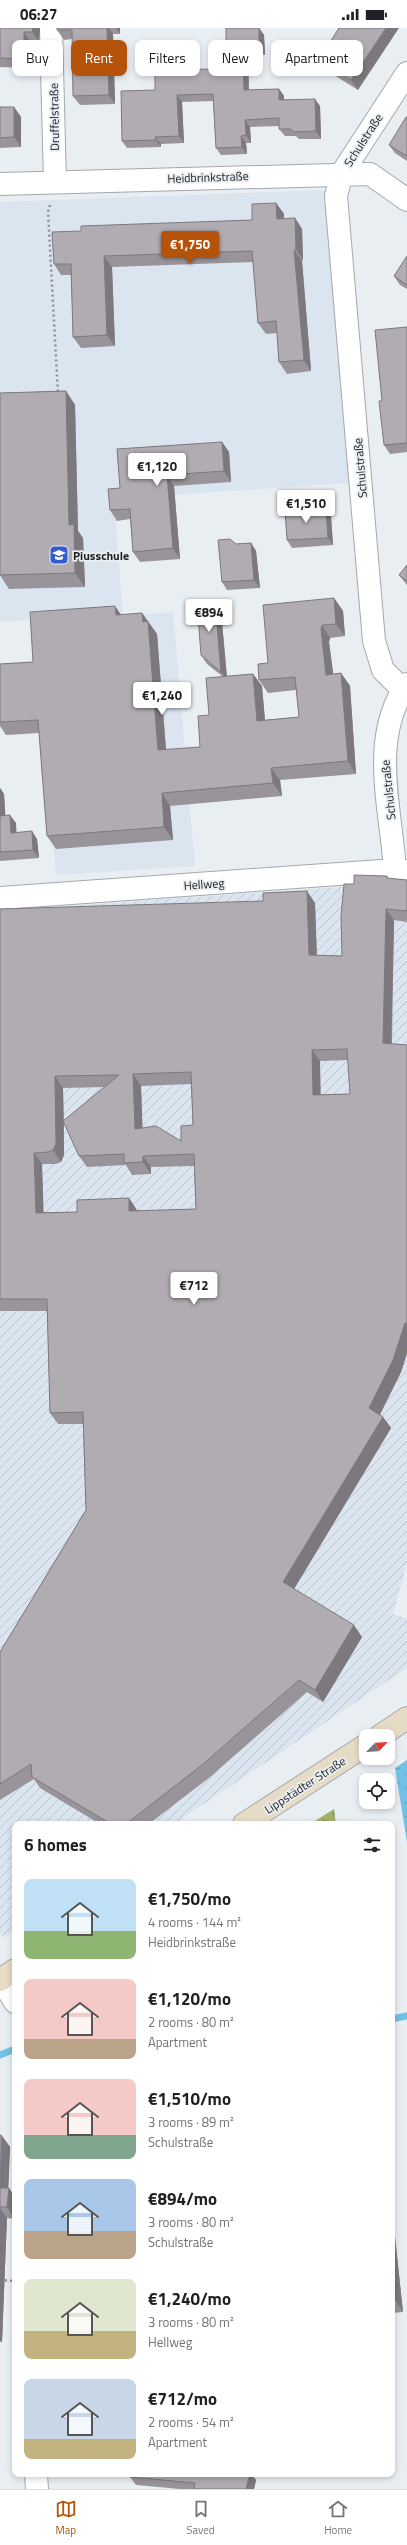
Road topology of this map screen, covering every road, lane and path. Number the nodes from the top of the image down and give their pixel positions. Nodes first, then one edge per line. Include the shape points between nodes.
1 (51, 28) edge
2 (407, 73) edge
3 (342, 173) junction
4 (55, 182) junction
5 (0, 184) edge
6 (407, 200) edge
7 (58, 398) edge
8 (405, 687) edge
9 (401, 871) edge
10 (0, 898) edge
11 (407, 1718) edge
12 (390, 1729) edge
13 (359, 1750) edge
14 (249, 1821) edge
15 (4, 1976) edge
16 (12, 1995) edge
17 (0, 2280) edge
18 (12, 2281) edge
19 (36, 2477) edge
20 (37, 2489) edge

1 - 4 street, Druffelstraße
2 - 3 street, Schulstraße
3 - 4 street, Heidbrinkstraße
3 - 6 street, Heidbrinkstraße via 370,174
3 - 8 street, Schulstraße via 336,196 374,641 383,670
4 - 5 street, Heidbrinkstraße
4 - 7 path via 48,212
8 - 9 street, Schulstraße via 390,714 384,750
9 - 10 street, Hellweg
11 - 12 street
13 - 14 street, Lippstädter Straße
15 - 16 street
17 - 18 path
19 - 20 street

